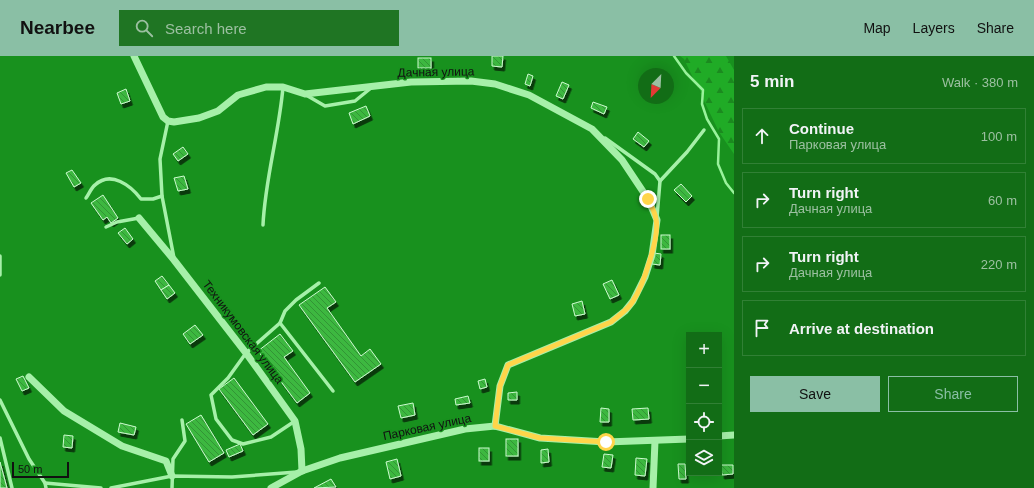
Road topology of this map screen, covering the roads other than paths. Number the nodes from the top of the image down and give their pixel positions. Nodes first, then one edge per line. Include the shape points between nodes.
1 (134, 56) edge
2 (374, 86) junction
3 (283, 87) junction
4 (305, 94) junction
5 (168, 121) junction
6 (592, 129) junction
7 (704, 130) dead end
8 (660, 181) junction
9 (162, 196) junction
10 (86, 198) dead end
11 (139, 218) joint
12 (657, 220) junction
13 (263, 225) dead end
14 (106, 227) dead end
15 (0, 256) edge
16 (174, 260) junction
17 (0, 276) edge
18 (319, 283) dead end
19 (280, 322) junction
20 (246, 353) junction
21 (29, 377) dead end
22 (333, 391) dead end
23 (0, 400) edge
24 (182, 420) dead end
25 (295, 421) junction
26 (495, 426) junction
27 (734, 435) edge
28 (722, 436) edge
29 (0, 438) edge
30 (686, 439) edge
31 (654, 441) junction
32 (302, 471) junction
33 (172, 476) junction
34 (45, 483) junction
35 (12, 488) edge
36 (46, 488) edge
37 (101, 488) edge
38 (111, 488) edge
39 (172, 488) edge
40 (272, 488) edge
41 (653, 488) edge

1 - 5 street via 163,117
2 - 4 street, Дачная улица
2 - 4 lane via 356,101 325,106
2 - 6 street, Дачная улица via 463,81 495,84 529,95
3 - 4 street, Дачная улица
3 - 5 street, Дачная улица via 266,87 238,95 218,111 199,118
3 - 13 lane via 264,203
5 - 9 lane via 160,159
6 - 8 lane via 655,174
6 - 12 street, Дачная улица via 622,160 648,199
7 - 8 lane
8 - 12 lane
9 - 10 lane via 141,199 131,187 113,179 104,179 95,185
9 - 16 lane
11 - 14 lane
11 - 16 street, Техникумовская улица
12 - 26 street via 652,255 633,301 611,322 508,365 500,386
15 - 17 lane
16 - 20 street, Техникумовская улица
18 - 19 lane via 285,311
19 - 20 lane
19 - 22 lane
20 - 25 street, Техникумовская улица
20 - 25 lane via 228,378 211,395 216,419 232,440 243,444 271,437
21 - 33 street via 64,411 122,446 166,461
23 - 34 lane via 29,459
24 - 33 lane via 184,441 173,458
25 - 32 street, Техникумовская улица via 302,449
26 - 31 street, Парковая улица via 540,438 606,442
26 - 32 street, Парковая улица via 465,429 340,458
27 - 28 street
29 - 35 lane
30 - 31 street, Парковая улица
31 - 41 street
32 - 33 lane via 232,477
32 - 40 street, Парковая улица
33 - 38 lane
33 - 39 lane
34 - 36 lane
34 - 37 lane

